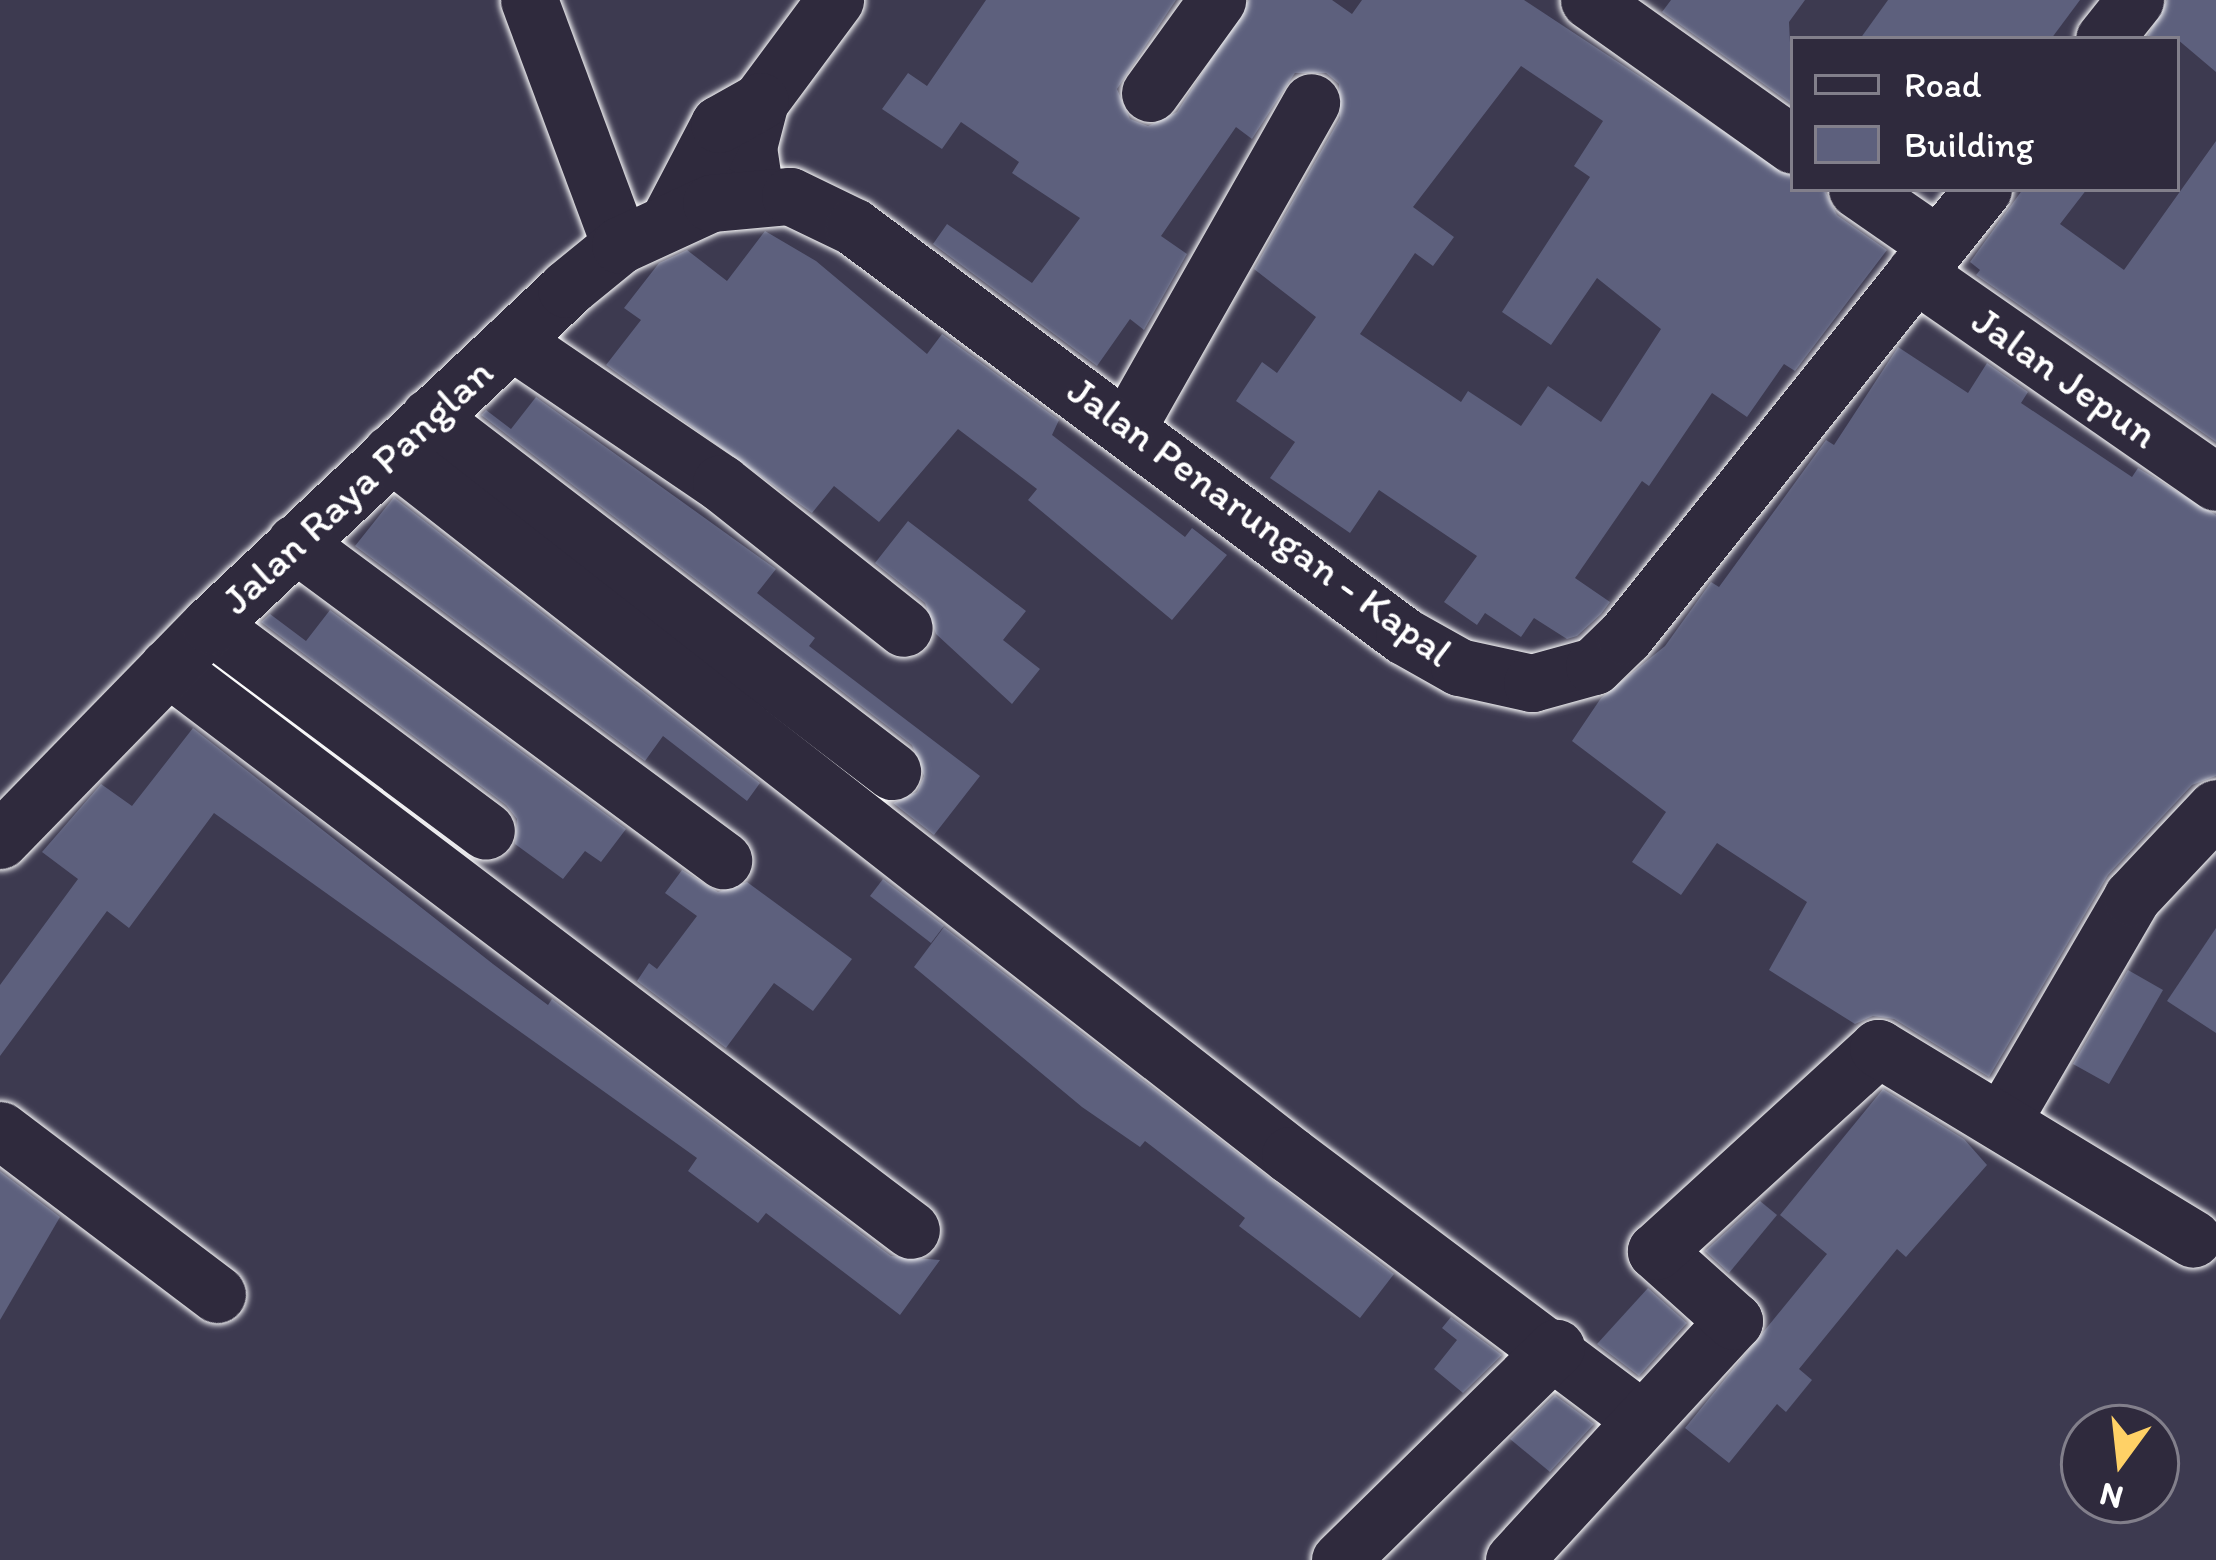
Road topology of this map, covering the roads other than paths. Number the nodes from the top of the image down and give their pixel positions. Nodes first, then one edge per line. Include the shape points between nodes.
1 (529, 0) edge
2 (836, 0) edge
3 (1217, 0) edge
4 (1589, 0) edge
5 (1150, 93) dead end
6 (760, 101) junction
7 (1311, 102) dead end
8 (1790, 143) edge
9 (1860, 192) edge
10 (1981, 192) edge
11 (755, 194) junction
12 (671, 216) junction
13 (620, 245) junction
14 (1926, 259) junction
15 (512, 340) junction
16 (1128, 426) junction
17 (410, 435) junction
18 (2216, 482) edge
19 (295, 543) junction
20 (210, 625) junction
21 (904, 628) dead end
22 (168, 667) junction
23 (892, 771) dead end
24 (2216, 808) edge
25 (487, 831) dead end
26 (0, 841) edge
27 (723, 860) dead end
28 (2003, 1119) junction
29 (0, 1130) edge
30 (910, 1231) dead end
31 (2193, 1239) dead end
32 (217, 1294) dead end
33 (1556, 1348) junction
34 (1643, 1420) junction
35 (1340, 1560) edge
36 (1514, 1560) edge

1 - 13 street
2 - 6 street
3 - 5 street
4 - 8 street
6 - 11 street via 748,146
6 - 12 street via 719,124
7 - 16 street
9 - 14 street, Jalan Jepun
10 - 14 street, Jalan Penarungan - Kapal
11 - 12 street, Jalan Raya Panglan
11 - 16 street, Jalan Penarungan - Kapal via 803,200 854,227
12 - 13 street, Jalan Raya Panglan
13 - 15 street, Jalan Raya Panglan
14 - 16 street, Jalan Penarungan - Kapal via 1625,636 1594,666 1567,678 1497,678 1404,636
14 - 18 street, Jalan Jepun
15 - 17 street, Jalan Raya Panglan
15 - 21 street via 721,483
17 - 19 street, Jalan Raya Panglan
17 - 23 street
17 - 33 street via 1290,1155
19 - 20 street, Jalan Raya Panglan
19 - 27 street
20 - 22 street, Jalan Raya Panglan
20 - 25 street
22 - 26 street, Jalan Raya Panglan
22 - 30 street
24 - 28 street via 2132,897
28 - 31 street
28 - 34 street via 1878,1048 1656,1250 1734,1321
29 - 32 street
33 - 34 street
33 - 35 street
34 - 36 street

